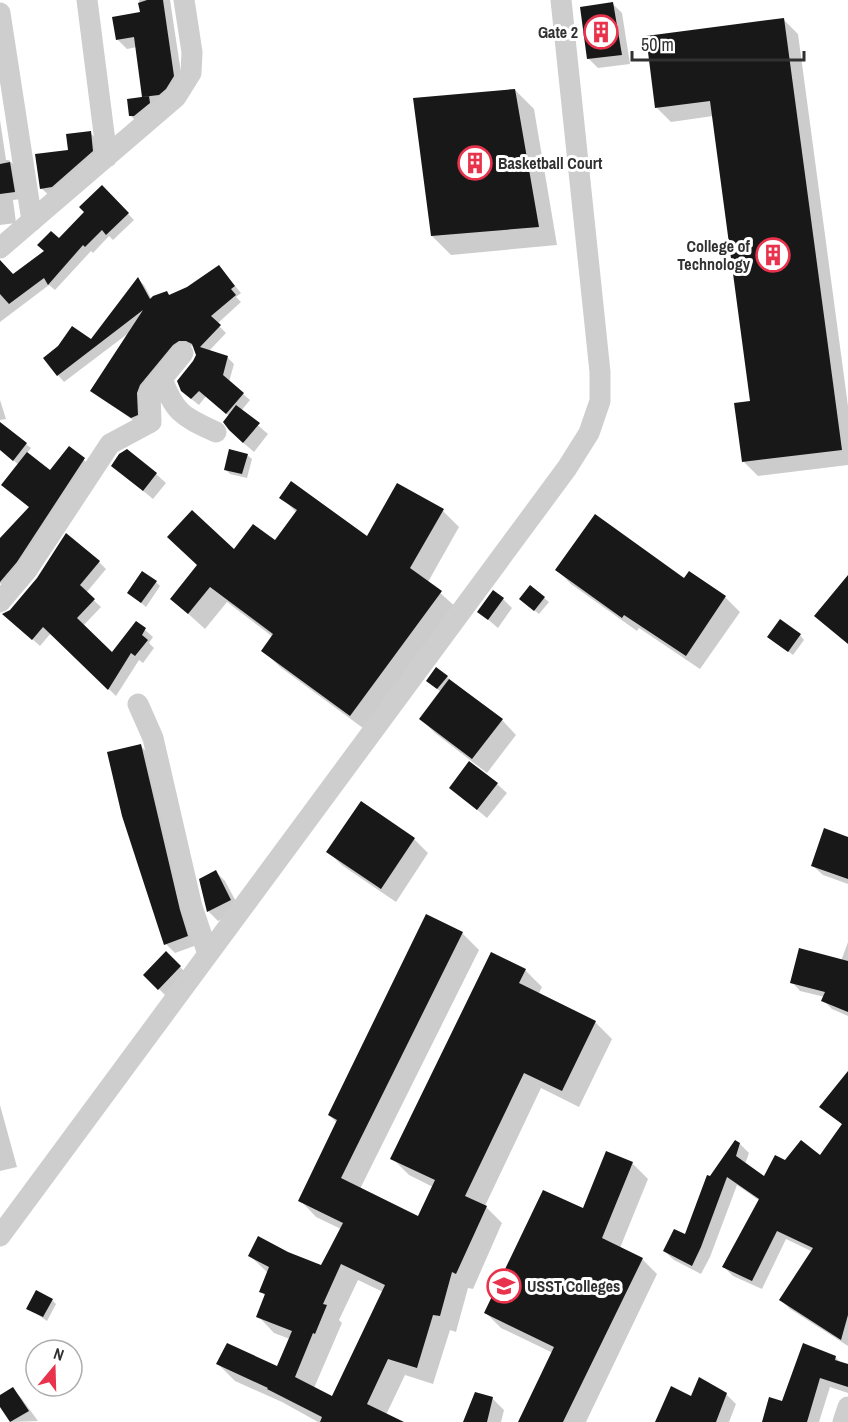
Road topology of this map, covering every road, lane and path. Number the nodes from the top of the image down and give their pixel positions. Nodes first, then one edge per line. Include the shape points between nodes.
1 (87, 0) edge
2 (184, 0) edge
3 (561, 0) edge
4 (0, 13) edge
5 (107, 157) junction
6 (32, 221) junction
7 (0, 248) edge
8 (183, 352) dead end
9 (162, 379) junction
10 (216, 432) dead end
11 (0, 602) edge
12 (138, 704) dead end
13 (208, 954) junction
14 (0, 1236) edge
15 (848, 1407) edge
16 (843, 1422) edge

1 - 5 street
2 - 5 street via 191,73 176,97
3 - 13 street via 600,372 600,401 589,433
4 - 6 street
5 - 6 street
6 - 7 street
8 - 9 street
9 - 10 street via 178,410
9 - 11 street via 150,393 150,422 110,444 27,570
12 - 13 street via 153,738 187,887
13 - 14 street
15 - 16 street

